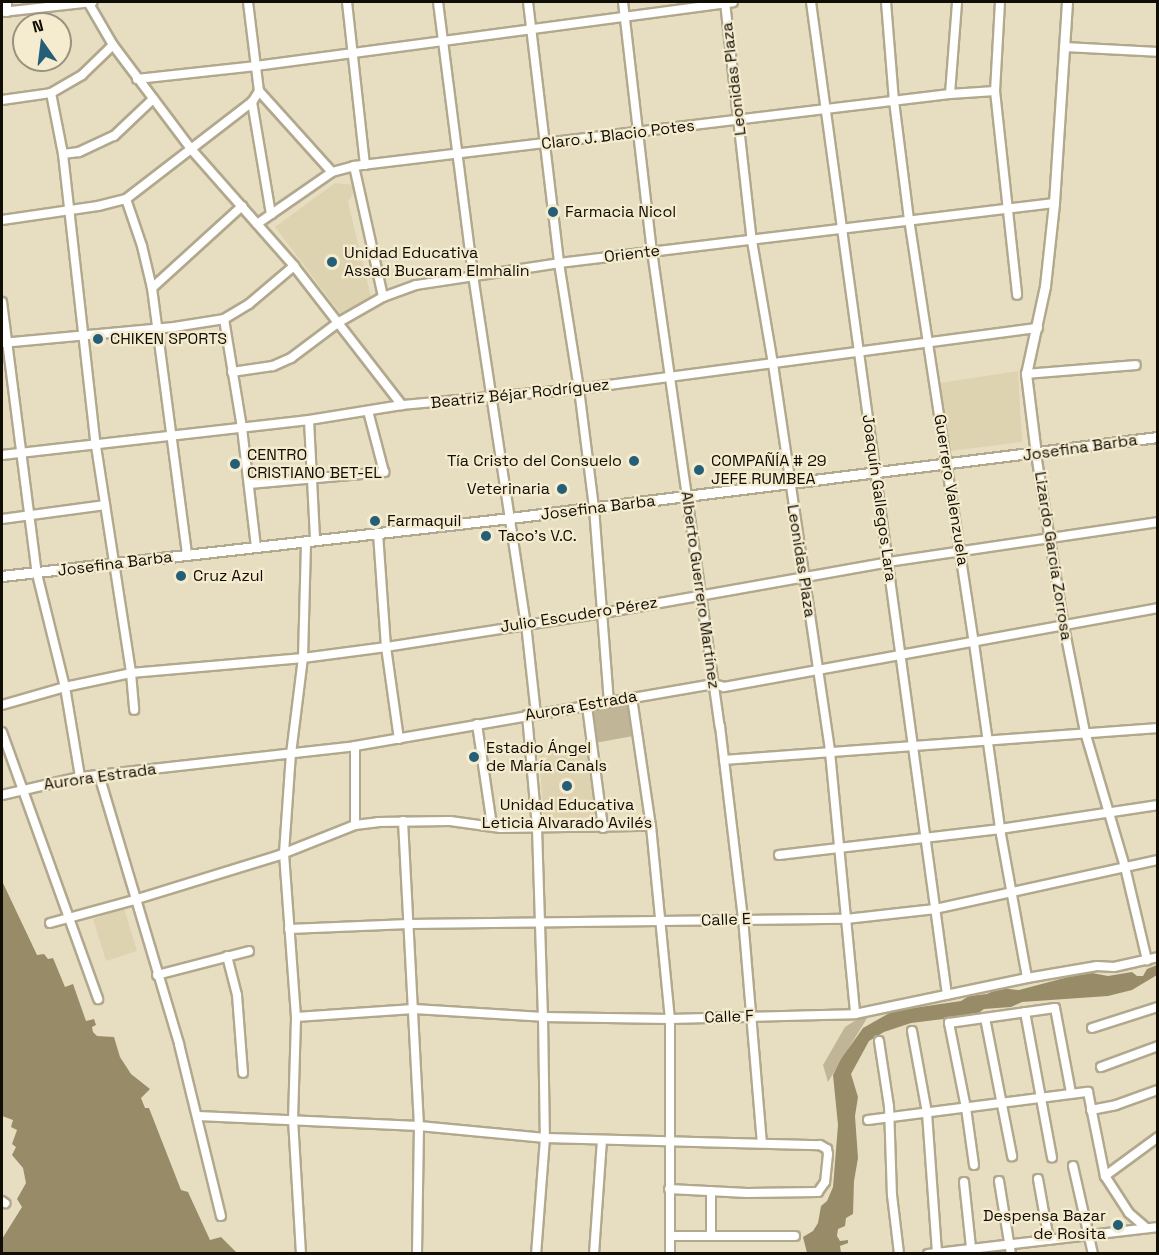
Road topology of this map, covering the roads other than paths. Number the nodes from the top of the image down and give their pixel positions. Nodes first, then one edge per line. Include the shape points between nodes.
1 (7, 2) edge
2 (90, 2) edge
3 (248, 2) edge
4 (347, 2) edge
5 (438, 2) edge
6 (528, 2) edge
7 (623, 2) edge
8 (728, 2) edge
9 (811, 2) edge
10 (886, 2) edge
11 (957, 2) edge
12 (1000, 2) edge
13 (1067, 2) edge
14 (4, 12) edge
15 (625, 16) junction
16 (531, 29) junction
17 (443, 40) junction
18 (113, 45) junction
19 (1064, 47) junction
20 (1158, 52) edge
21 (354, 53) junction
22 (256, 66) junction
23 (137, 79) junction
24 (259, 91) junction
25 (995, 91) junction
26 (51, 93) junction
27 (950, 94) junction
28 (153, 99) junction
29 (2, 100) edge
30 (894, 101) junction
31 (252, 102) junction
32 (827, 110) junction
33 (739, 121) junction
34 (638, 131) junction
35 (545, 144) junction
36 (191, 149) junction
37 (63, 154) junction
38 (459, 154) junction
39 (365, 165) junction
40 (354, 166) junction
41 (332, 172) junction
42 (126, 199) junction
43 (1054, 202) junction
44 (242, 207) junction
45 (1007, 208) junction
46 (69, 211) junction
47 (271, 214) junction
48 (909, 219) junction
49 (2, 220) edge
50 (257, 224) junction
51 (843, 227) junction
52 (752, 241) junction
53 (652, 251) junction
54 (559, 263) junction
55 (294, 266) junction
56 (473, 275) junction
57 (152, 288) junction
58 (1017, 295) dead end
59 (383, 297) junction
60 (2, 302) edge
61 (224, 319) junction
62 (339, 322) junction
63 (1038, 328) junction
64 (156, 329) junction
65 (83, 336) junction
66 (4, 343) edge
67 (928, 343) junction
68 (860, 351) junction
69 (773, 364) junction
70 (1136, 365) dead end
71 (232, 372) junction
72 (1026, 374) junction
73 (671, 377) junction
74 (579, 389) junction
75 (494, 397) junction
76 (402, 405) junction
77 (368, 411) junction
78 (309, 420) junction
79 (242, 428) junction
80 (171, 435) junction
81 (1158, 437) edge
82 (96, 446) junction
83 (20, 453) junction
84 (1036, 454) junction
85 (2, 455) edge
86 (946, 465) junction
87 (876, 474) junction
88 (311, 478) junction
89 (249, 484) junction
90 (790, 484) junction
91 (686, 497) junction
92 (105, 505) junction
93 (594, 508) junction
94 (30, 516) junction
95 (510, 518) junction
96 (2, 519) edge
97 (1158, 522) edge
98 (378, 533) junction
99 (1050, 536) junction
100 (310, 541) junction
101 (256, 547) junction
102 (960, 550) junction
103 (187, 555) junction
104 (888, 562) junction
105 (114, 563) junction
106 (38, 574) junction
107 (2, 576) edge
108 (804, 576) junction
109 (2, 581) edge
110 (703, 594) junction
111 (1158, 608) edge
112 (603, 613) junction
113 (526, 624) junction
114 (1064, 627) junction
115 (974, 643) junction
116 (386, 647) junction
117 (901, 656) junction
118 (303, 658) junction
119 (818, 670) junction
120 (131, 673) junction
121 (714, 684) junction
122 (65, 687) junction
123 (632, 698) junction
124 (609, 702) junction
125 (2, 705) edge
126 (587, 706) junction
127 (134, 710) dead end
128 (531, 715) junction
129 (477, 724) junction
130 (1158, 728) edge
131 (2, 732) edge
132 (1085, 732) junction
133 (399, 739) junction
134 (987, 739) junction
135 (913, 745) junction
136 (355, 746) junction
137 (830, 752) junction
138 (291, 754) junction
139 (724, 760) junction
140 (99, 775) junction
141 (80, 777) junction
142 (21, 790) junction
143 (2, 795) edge
144 (1158, 805) edge
145 (1109, 814) junction
146 (403, 821) junction
147 (355, 825) junction
148 (492, 825) junction
149 (651, 826) junction
150 (537, 828) junction
151 (603, 828) junction
152 (1000, 829) junction
153 (926, 837) junction
154 (840, 849) junction
155 (284, 853) junction
156 (780, 855) dead end
157 (1158, 860) edge
158 (1125, 867) junction
159 (1010, 894) junction
160 (134, 900) junction
161 (935, 909) junction
162 (743, 918) junction
163 (846, 919) junction
164 (67, 920) junction
165 (662, 922) junction
166 (50, 923) dead end
167 (541, 923) junction
168 (409, 924) junction
169 (289, 929) junction
170 (249, 951) dead end
171 (227, 956) junction
172 (1158, 957) edge
173 (1147, 960) junction
174 (157, 975) junction
175 (1027, 978) junction
176 (947, 994) junction
177 (98, 999) dead end
178 (1158, 1006) edge
179 (414, 1009) junction
180 (1025, 1012) junction
181 (855, 1014) junction
182 (752, 1016) junction
183 (296, 1017) junction
184 (543, 1017) junction
185 (985, 1018) junction
186 (670, 1019) junction
187 (1092, 1028) dead end
188 (912, 1031) dead end
189 (879, 1041) dead end
190 (1158, 1046) edge
191 (1101, 1067) dead end
192 (243, 1072) dead end
193 (1158, 1090) edge
194 (1071, 1093) junction
195 (1042, 1096) junction
196 (1004, 1101) junction
197 (966, 1108) junction
198 (1091, 1110) junction
199 (927, 1113) junction
200 (198, 1116) junction
201 (890, 1117) junction
202 (293, 1120) junction
203 (868, 1120) dead end
204 (419, 1126) junction
205 (1158, 1137) edge
206 (545, 1138) junction
207 (602, 1140) junction
208 (669, 1141) junction
209 (762, 1143) junction
210 (1012, 1156) dead end
211 (1052, 1158) dead end
212 (974, 1165) dead end
213 (1072, 1166) dead end
214 (1105, 1176) junction
215 (1038, 1179) dead end
216 (999, 1181) dead end
217 (964, 1182) dead end
218 (669, 1190) junction
219 (711, 1191) junction
220 (221, 1216) dead end
221 (1158, 1227) edge
222 (1146, 1228) junction
223 (711, 1235) junction
224 (670, 1236) junction
225 (795, 1236) dead end
226 (1090, 1236) junction
227 (1049, 1240) junction
228 (972, 1248) junction
229 (1011, 1249) edge
230 (933, 1253) edge
231 (301, 1254) edge
232 (417, 1254) edge
233 (536, 1254) edge
234 (594, 1254) edge
235 (670, 1254) edge
236 (899, 1254) edge
237 (1093, 1254) edge

1 - 14 street
2 - 14 street
2 - 18 street
3 - 22 street
4 - 21 street
5 - 17 street
6 - 16 street
7 - 15 street, Alberto Guerrero Martínez
8 - 15 street
8 - 33 street, Leonidas Plaza
9 - 32 street, Joaquín Gallegos Lara
10 - 30 street, Guerrero Valenzuela
11 - 27 street
12 - 25 street
13 - 19 street, Lizardo García Zorrosa
15 - 16 street
15 - 34 street, Alberto Guerrero Martínez
16 - 17 street
16 - 35 street
17 - 21 street
17 - 38 street
18 - 23 street
18 - 26 street via 82,75
19 - 20 street
19 - 43 street, Lizardo García Zorrosa
21 - 22 street
21 - 39 street
22 - 23 street
22 - 24 street
23 - 28 street
24 - 31 street
24 - 41 street
25 - 27 street, Claro J. Blacio Potes
25 - 45 street
26 - 29 street
26 - 37 street
27 - 30 street, Claro J. Blacio Potes
28 - 36 street
28 - 37 street via 114,136 78,152
30 - 32 street, Claro J. Blacio Potes
30 - 48 street, Guerrero Valenzuela
31 - 36 street
31 - 47 street
32 - 33 street, Claro J. Blacio Potes
32 - 51 street, Joaquín Gallegos Lara
33 - 34 street, Claro J. Blacio Potes
33 - 52 street, Leonidas Plaza
34 - 35 street, Claro J. Blacio Potes
34 - 53 street, Alberto Guerrero Martínez
35 - 38 street, Claro J. Blacio Potes
35 - 54 street
36 - 42 street
36 - 44 street
37 - 46 street
38 - 39 street, Claro J. Blacio Potes
38 - 56 street
39 - 40 street, Claro J. Blacio Potes
40 - 41 street, Claro J. Blacio Potes
40 - 59 street
41 - 47 street, Claro J. Blacio Potes
42 - 46 street
42 - 57 street
43 - 45 street, Oriente
43 - 63 street, Lizardo García Zorrosa
44 - 50 street
44 - 57 street
45 - 48 street, Oriente
45 - 58 street
46 - 49 street
46 - 65 street
47 - 50 street, Claro J. Blacio Potes
48 - 51 street, Oriente
48 - 67 street, Guerrero Valenzuela
50 - 55 street
51 - 52 street, Oriente
51 - 68 street, Joaquín Gallegos Lara
52 - 53 street, Oriente
52 - 69 street, Leonidas Plaza
53 - 54 street, Oriente
53 - 73 street, Alberto Guerrero Martínez
54 - 56 street, Oriente
54 - 74 street
55 - 61 street via 249,304
55 - 62 street
56 - 59 street, Oriente via 416,285
56 - 75 street
57 - 64 street
59 - 62 street, Oriente
60 - 66 street
61 - 64 street
61 - 71 street
62 - 71 street, Oriente via 291,358 273,366
62 - 76 street
63 - 67 street, Beatriz Béjar Rodríguez
63 - 72 street, Lizardo García Zorrosa
64 - 65 street
64 - 80 street
65 - 66 street
65 - 82 street
66 - 83 street
67 - 68 street, Beatriz Béjar Rodríguez
67 - 86 street, Guerrero Valenzuela
68 - 69 street, Beatriz Béjar Rodríguez
68 - 87 street, Joaquín Gallegos Lara
69 - 73 street, Beatriz Béjar Rodríguez
69 - 90 street, Leonidas Plaza
70 - 72 street
71 - 79 street
72 - 84 street, Lizardo García Zorrosa
73 - 74 street, Beatriz Béjar Rodríguez
73 - 91 street, Alberto Guerrero Martínez
74 - 75 street, Beatriz Béjar Rodríguez
74 - 93 street
75 - 76 street, Beatriz Béjar Rodríguez
75 - 95 street
76 - 77 street, Beatriz Béjar Rodríguez
77 - 78 street, Beatriz Béjar Rodríguez
77 - 88 street via 384,472
78 - 79 street, Beatriz Béjar Rodríguez
78 - 88 street
79 - 80 street, Beatriz Béjar Rodríguez
79 - 89 street
80 - 82 street, Beatriz Béjar Rodríguez
80 - 103 street
81 - 84 street, Josefina Barba
82 - 83 street, Beatriz Béjar Rodríguez
82 - 92 street
83 - 85 street, Beatriz Béjar Rodríguez
83 - 94 street
84 - 86 street, Josefina Barba
84 - 99 street, Lizardo García Zorrosa
86 - 87 street, Josefina Barba
86 - 102 street, Guerrero Valenzuela
87 - 90 street, Josefina Barba
87 - 104 street, Joaquín Gallegos Lara
88 - 89 street
88 - 100 street
89 - 101 street
90 - 91 street, Josefina Barba
90 - 108 street, Leonidas Plaza
91 - 93 street, Josefina Barba
91 - 110 street, Alberto Guerrero Martínez
92 - 94 street
92 - 105 street
93 - 95 street, Josefina Barba
93 - 112 street
94 - 96 street
94 - 106 street
95 - 98 street, Josefina Barba
95 - 113 street
97 - 99 street, Julio Escudero Pérez
98 - 100 street, Josefina Barba
98 - 116 street
99 - 102 street, Julio Escudero Pérez
99 - 114 street, Lizardo García Zorrosa
100 - 101 street, Josefina Barba
100 - 118 street
101 - 103 street, Josefina Barba
102 - 104 street, Julio Escudero Pérez
102 - 115 street, Guerrero Valenzuela
103 - 105 street, Josefina Barba
104 - 108 street, Julio Escudero Pérez
104 - 117 street, Joaquín Gallegos Lara
105 - 106 street, Josefina Barba
105 - 120 street
106 - 107 street, Josefina Barba
106 - 109 street, Josefina Barba
106 - 122 street
108 - 110 street, Julio Escudero Pérez
108 - 119 street, Leonidas Plaza
110 - 112 street, Julio Escudero Pérez
110 - 121 street, Alberto Guerrero Martínez
111 - 114 street, Aurora Estrada
112 - 113 street, Julio Escudero Pérez
112 - 124 street
113 - 116 street, Julio Escudero Pérez
113 - 128 street
114 - 115 street, Aurora Estrada
114 - 132 street, Lizardo García Zorrosa
115 - 117 street, Aurora Estrada
115 - 134 street, Guerrero Valenzuela
116 - 118 street, Julio Escudero Pérez
116 - 133 street
117 - 119 street, Aurora Estrada
117 - 135 street, Joaquín Gallegos Lara
118 - 120 street, Julio Escudero Pérez
118 - 138 street
119 - 121 street, Aurora Estrada via 724,687
119 - 137 street, Leonidas Plaza
120 - 122 street, Julio Escudero Pérez
120 - 127 street
121 - 123 street, Aurora Estrada
121 - 139 street, Alberto Guerrero Martínez
122 - 125 street, Julio Escudero Pérez
122 - 141 street
123 - 124 street, Aurora Estrada
123 - 149 street
124 - 126 street, Aurora Estrada
126 - 128 street, Aurora Estrada
126 - 151 street
128 - 129 street, Aurora Estrada
128 - 150 street
129 - 133 street, Aurora Estrada
129 - 148 street
130 - 132 street
131 - 142 street
132 - 134 street
132 - 145 street, Lizardo García Zorrosa
133 - 136 street, Aurora Estrada
134 - 135 street
134 - 152 street, Guerrero Valenzuela
135 - 137 street
135 - 153 street, Joaquín Gallegos Lara
136 - 138 street, Aurora Estrada
136 - 147 street
137 - 139 street
137 - 154 street, Leonidas Plaza
138 - 140 street, Aurora Estrada
138 - 155 street
139 - 162 street, Alberto Guerrero Martínez
140 - 141 street, Aurora Estrada
140 - 160 street
141 - 142 street, Aurora Estrada
142 - 143 street, Aurora Estrada
142 - 164 street
144 - 145 street
145 - 152 street
145 - 158 street, Lizardo García Zorrosa
146 - 147 street
146 - 148 street
146 - 168 street
147 - 155 street
148 - 150 street
149 - 151 street
149 - 165 street
150 - 151 street
150 - 167 street
152 - 153 street
152 - 159 street, Guerrero Valenzuela
153 - 154 street
153 - 161 street, Joaquín Gallegos Lara
154 - 156 street
154 - 163 street, Leonidas Plaza
155 - 160 street
155 - 169 street
157 - 158 street, Calle E
158 - 159 street, Calle E
158 - 173 street, Lizardo García Zorrosa
159 - 161 street, Calle E
159 - 175 street, Guerrero Valenzuela
160 - 164 street
160 - 174 street
161 - 163 street, Calle E
161 - 176 street, Joaquín Gallegos Lara
162 - 163 street, Calle E
162 - 165 street, Calle E
162 - 182 street, Alberto Guerrero Martínez
163 - 181 street, Leonidas Plaza
164 - 166 street
164 - 177 street
165 - 167 street, Calle E
165 - 186 street
167 - 168 street, Calle E
167 - 184 street
168 - 169 street, Calle E
168 - 179 street
169 - 183 street
170 - 171 street
171 - 174 street
171 - 192 street via 238,1005
172 - 173 street, Calle F
173 - 175 street, Calle F
174 - 200 street
175 - 176 street, Calle F
176 - 181 street, Calle F
178 - 187 street
179 - 183 street, Calle F
179 - 184 street, Calle F
179 - 204 street
180 - 185 street
180 - 194 street via 1054,1008
180 - 195 street
181 - 182 street, Calle F
182 - 186 street, Calle F
182 - 209 street, Alberto Guerrero Martínez
183 - 202 street
184 - 186 street, Calle F
184 - 206 street
185 - 196 street
185 - 197 street via 949,1023
186 - 208 street
188 - 199 street
189 - 201 street
190 - 191 street
193 - 198 street
194 - 195 street
194 - 198 street via 1088,1092
195 - 196 street
195 - 211 street
196 - 197 street
196 - 210 street
197 - 199 street
197 - 212 street
198 - 214 street
199 - 201 street
199 - 230 street
200 - 202 street
200 - 220 street
201 - 203 street
201 - 236 street via 892,1195
202 - 204 street
202 - 231 street
204 - 206 street
204 - 232 street
205 - 214 street
206 - 207 street
206 - 233 street
207 - 208 street
207 - 234 street
208 - 209 street
208 - 218 street
209 - 219 street via 820,1145 827,1149 829,1161 823,1188 814,1193
213 - 226 street
214 - 222 street via 1122,1204
215 - 227 street
216 - 229 street
217 - 228 street
218 - 219 street
218 - 224 street
219 - 223 street
221 - 222 street
222 - 226 street
223 - 224 street
223 - 225 street
224 - 235 street
226 - 227 street
226 - 237 street
227 - 229 street
228 - 229 street
228 - 230 street

